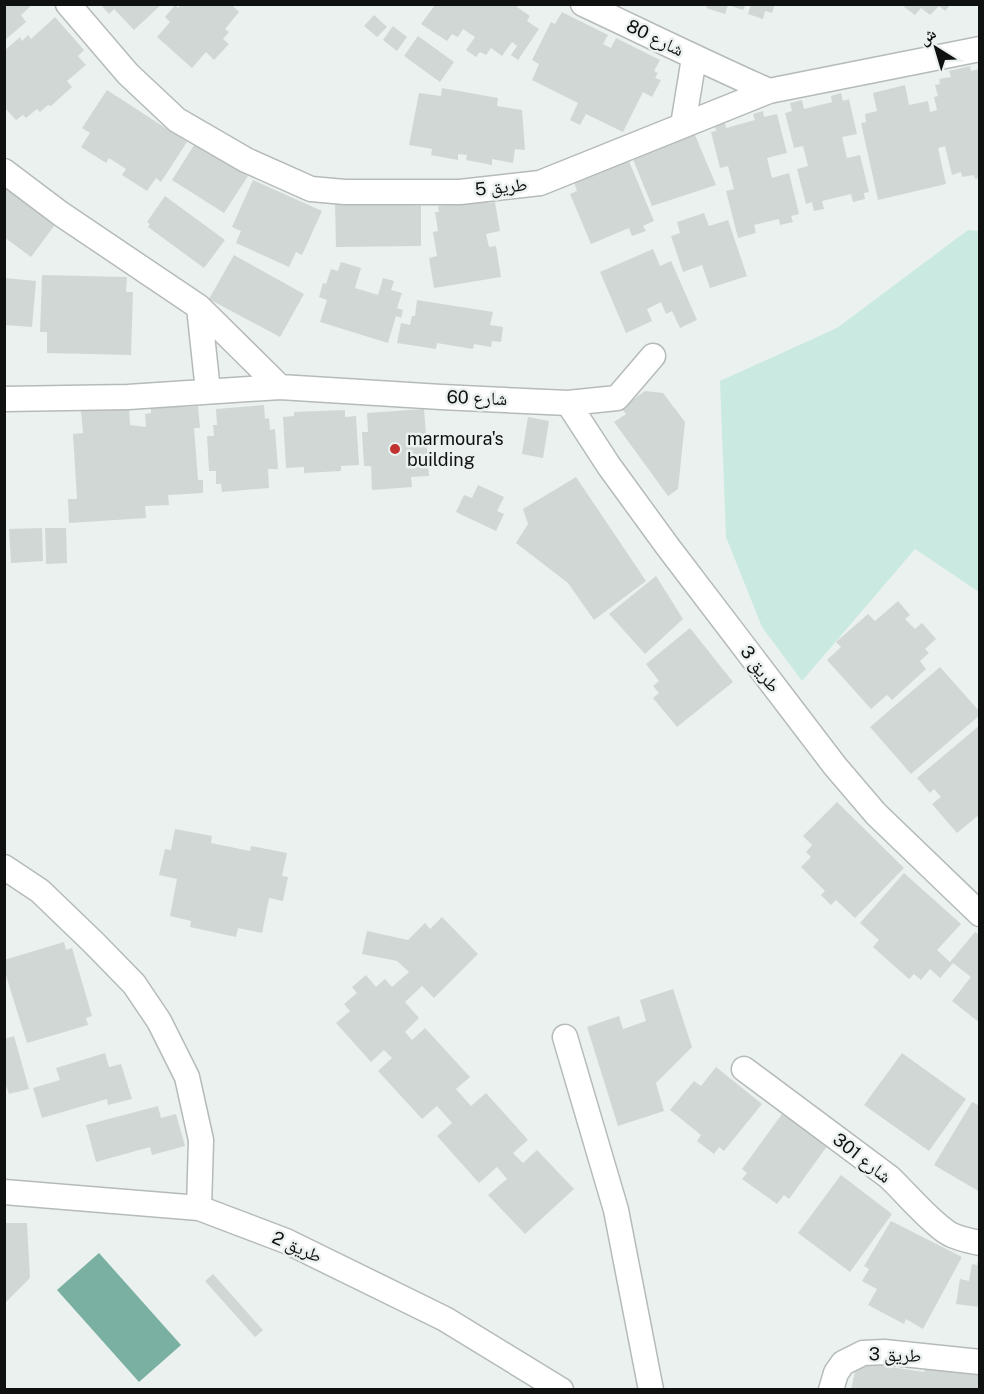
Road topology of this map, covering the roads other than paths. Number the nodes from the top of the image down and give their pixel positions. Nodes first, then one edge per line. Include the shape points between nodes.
1 (68, 4) edge
2 (582, 4) edge
3 (980, 49) edge
4 (694, 58) junction
5 (769, 91) junction
6 (683, 125) junction
7 (4, 171) edge
8 (199, 307) junction
9 (653, 356) dead end
10 (280, 387) junction
11 (208, 392) junction
12 (4, 399) edge
13 (568, 403) junction
14 (4, 867) edge
15 (980, 914) edge
16 (565, 1037) dead end
17 (744, 1069) dead end
18 (4, 1192) edge
19 (199, 1208) junction
20 (980, 1243) edge
21 (980, 1362) edge
22 (561, 1389) edge
23 (651, 1389) edge
24 (831, 1389) edge

1 - 6 street, طريق 5 via 128,74 177,120 246,160 311,189 460,192 540,183
2 - 4 street, شارع 80
3 - 5 street, طريق 5
4 - 5 street, شارع 80
4 - 6 street, شارع 80
5 - 6 street, طريق 5
7 - 8 street
8 - 10 street
8 - 11 street
9 - 13 street, شارع 60 via 618,398
10 - 11 street, شارع 60
10 - 13 street, شارع 60
11 - 12 street, شارع 60
13 - 15 street, طريق 3 via 668,547 835,766 876,814
14 - 19 street via 40,891 134,984 159,1021 187,1077 201,1140
16 - 23 street via 616,1210
17 - 20 street, شارع 301 via 889,1177 949,1234
18 - 19 street, طريق 2
19 - 22 street, طريق 2 via 286,1241 445,1319
21 - 24 street, طريق 3 via 864,1353 843,1363

